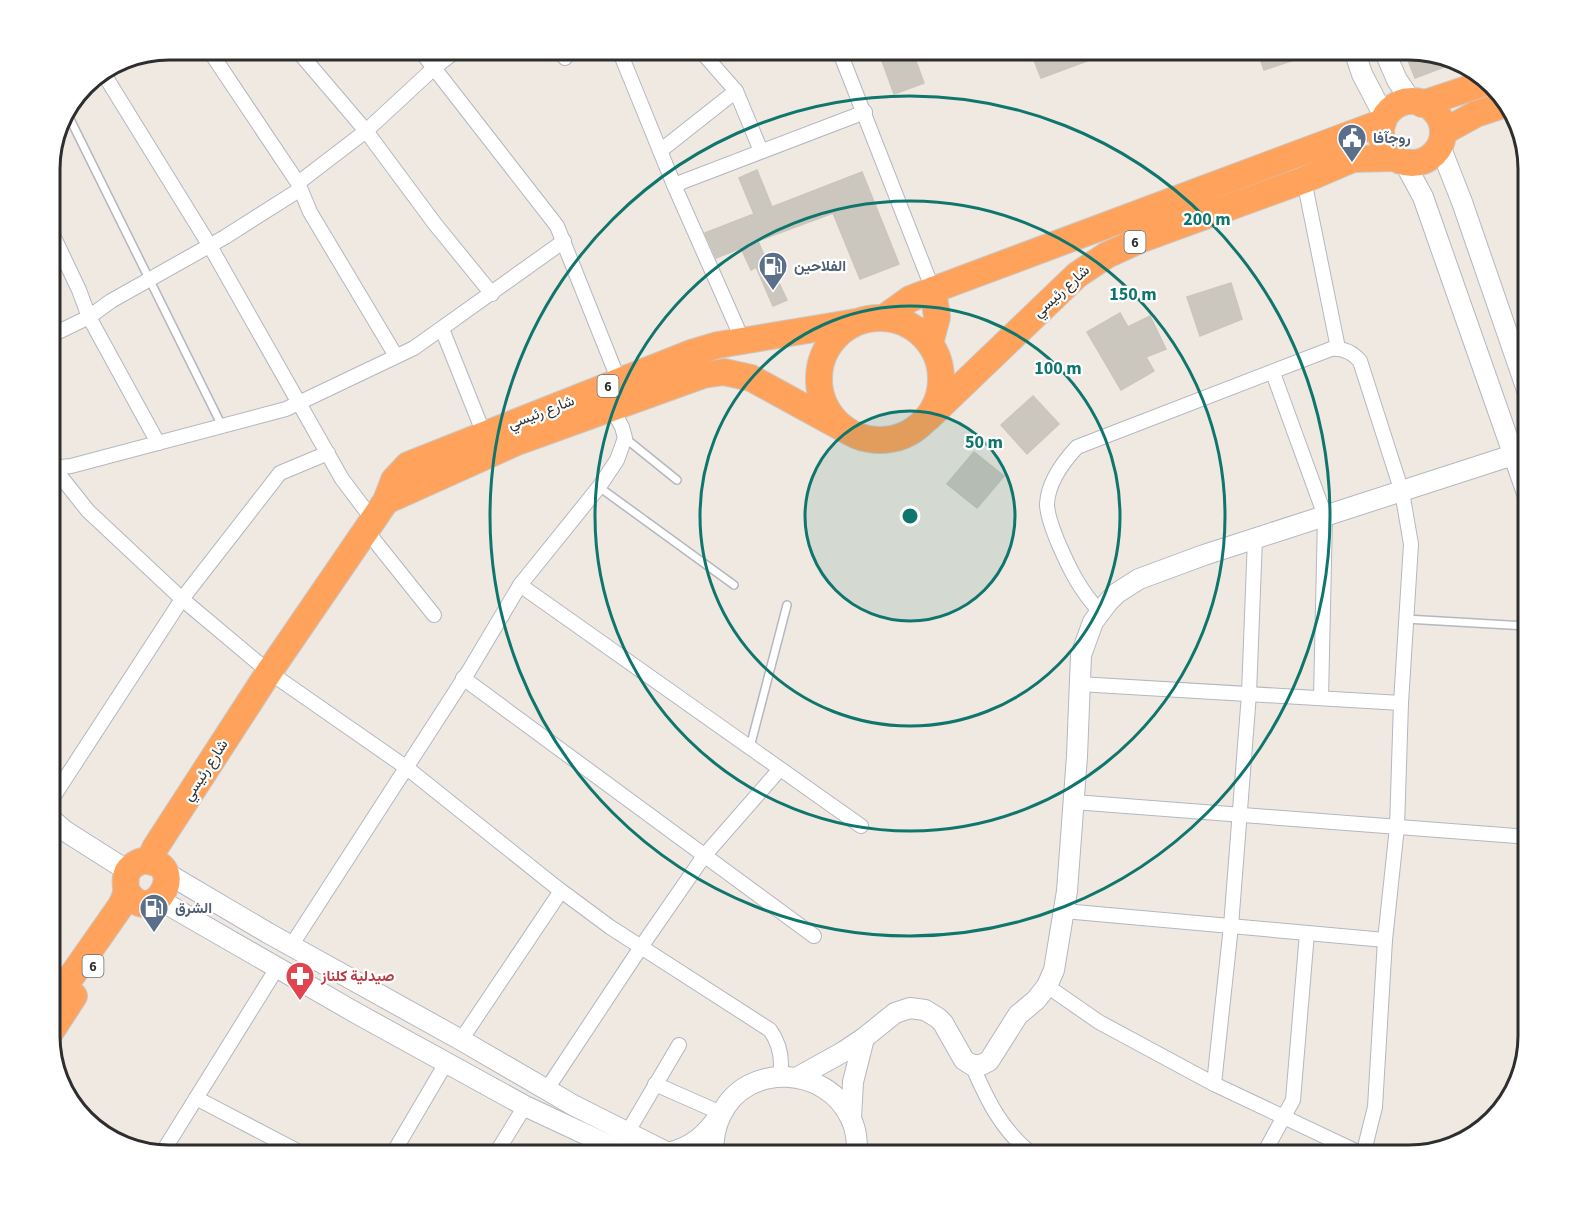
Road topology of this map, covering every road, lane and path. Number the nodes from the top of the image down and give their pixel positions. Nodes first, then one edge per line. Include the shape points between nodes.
1 (215, 60) edge
2 (306, 60) edge
3 (428, 60) edge
4 (445, 60) edge
5 (623, 60) edge
6 (709, 60) edge
7 (843, 60) edge
8 (1357, 60) edge
9 (1388, 60) edge
10 (434, 68) junction
11 (107, 79) edge
12 (1479, 85) edge
13 (736, 91) junction
14 (1417, 103) junction
15 (1499, 106) edge
16 (865, 112) junction
17 (1384, 120) junction
18 (71, 121) edge
19 (366, 131) junction
20 (1441, 139) junction
21 (660, 151) junction
22 (761, 152) junction
23 (1399, 160) junction
24 (1304, 180) junction
25 (674, 185) junction
26 (298, 187) junction
27 (564, 241) junction
28 (210, 246) junction
29 (60, 249) edge
30 (150, 279) junction
31 (933, 290) junction
32 (492, 294) junction
33 (89, 317) junction
34 (885, 317) junction
35 (856, 322) junction
36 (442, 329) junction
37 (60, 331) edge
38 (743, 341) junction
39 (930, 343) junction
40 (1338, 348) junction
41 (396, 356) junction
42 (1518, 364) edge
43 (1273, 373) junction
44 (619, 381) junction
45 (299, 403) junction
46 (611, 407) junction
47 (928, 418) junction
48 (222, 426) junction
49 (846, 430) junction
50 (484, 434) junction
51 (625, 438) junction
52 (158, 443) junction
53 (327, 453) junction
54 (1513, 454) junction
55 (60, 467) edge
56 (1518, 468) edge
57 (60, 478) edge
58 (677, 480) dead end
59 (599, 487) junction
60 (1402, 492) junction
61 (1325, 516) junction
62 (375, 517) junction
63 (1255, 538) junction
64 (520, 585) junction
65 (734, 585) dead end
66 (182, 599) junction
67 (787, 605) dead end
68 (1100, 612) junction
69 (434, 615) dead end
70 (1406, 619) junction
71 (1518, 625) edge
72 (269, 672) junction
73 (463, 678) junction
74 (1080, 684) junction
75 (1249, 694) junction
76 (1322, 698) junction
77 (1401, 703) junction
78 (750, 747) junction
79 (407, 768) junction
80 (780, 769) junction
81 (60, 787) edge
82 (1074, 802) junction
83 (1239, 815) junction
84 (861, 826) dead end
85 (60, 827) edge
86 (1397, 827) junction
87 (1518, 836) edge
88 (705, 856) junction
89 (144, 882) junction
90 (561, 891) junction
91 (1064, 911) junction
92 (1231, 926) junction
93 (1308, 933) junction
94 (814, 936) dead end
95 (1385, 940) junction
96 (291, 946) junction
97 (641, 947) junction
98 (277, 968) junction
99 (60, 977) edge
100 (1047, 986) junction
101 (60, 1017) edge
102 (864, 1038) junction
103 (461, 1040) junction
104 (679, 1045) dead end
105 (446, 1063) junction
106 (972, 1065) junction
107 (789, 1076) junction
108 (655, 1084) junction
109 (1214, 1084) junction
110 (547, 1089) junction
111 (196, 1098) junction
112 (525, 1106) junction
113 (721, 1113) junction
114 (1284, 1117) junction
115 (854, 1127) junction
116 (627, 1133) junction
117 (167, 1145) edge
118 (286, 1145) edge
119 (398, 1145) edge
120 (501, 1145) edge
121 (609, 1145) edge
122 (652, 1145) edge
123 (691, 1145) edge
124 (713, 1145) edge
125 (856, 1145) edge
126 (864, 1145) edge
127 (1021, 1145) edge
128 (1269, 1145) edge
129 (1343, 1145) edge
130 (1366, 1145) edge

1 - 26 street
2 - 19 street
3 - 10 street
4 - 10 street
5 - 21 street
6 - 13 street
7 - 16 street
8 - 17 street
9 - 14 street via 1397,80
10 - 19 street
10 - 27 street via 550,216
11 - 28 street
12 - 14 highway, شارع رئيسي
13 - 21 street
13 - 22 street
14 - 17 highway, شارع رئيسي via 1396,106
14 - 20 highway via 1437,114
15 - 20 highway, شارع رئيسي via 1476,114
16 - 22 street
16 - 31 street
17 - 23 highway via 1382,141
17 - 31 highway, شارع رئيسي / 6
18 - 30 lane
19 - 26 street
19 - 32 street
20 - 23 highway, شارع رئيسي via 1425,160
20 - 42 street
21 - 25 street
22 - 25 street
23 - 24 highway, شارع رئيسي / 6 via 1353,159
23 - 54 street via 1426,207
24 - 40 street
24 - 47 highway, شارع رئيسي / 6 via 1142,239 1090,265
25 - 38 street
26 - 28 street
26 - 41 street
27 - 32 street
27 - 44 street
28 - 30 street
28 - 45 street
29 - 33 street
30 - 33 street
30 - 48 lane
31 - 34 highway, شارع رئيسي / 6 via 910,299
31 - 39 highway via 937,316
32 - 36 street
33 - 37 street
33 - 52 street
34 - 35 highway, شارع رئيسي
34 - 39 highway via 910,325
35 - 38 highway, شارع رئيسي / 6
35 - 49 highway, شارع رئيسي via 830,344 819,378 828,411
36 - 41 street
36 - 50 street
38 - 44 highway, شارع رئيسي / 6 via 691,353
39 - 47 highway via 942,376 937,402
40 - 43 street
40 - 60 street via 1360,361
41 - 45 street
43 - 61 street
43 - 68 street via 1077,447 1063,463 1049,494 1050,522 1071,573
44 - 50 highway, شارع رئيسي / 6
45 - 48 street
45 - 53 street
46 - 49 highway, شارع رئيسي / 6 via 703,375 724,372 759,382
46 - 51 street
46 - 62 highway, شارع رئيسي / 6 via 517,442
47 - 49 highway, شارع رئيسي via 914,430 889,439 863,438
48 - 52 street
50 - 62 highway, شارع رئيسي / 6 via 408,465 394,480
51 - 58 lane
51 - 59 street via 617,460
52 - 55 street
53 - 62 street via 342,479
53 - 66 street via 280,473
54 - 56 street
54 - 60 street
57 - 66 street via 88,511
59 - 64 street
59 - 65 lane
60 - 61 street
60 - 70 street via 1411,544
61 - 63 street
61 - 76 street
62 - 69 street
62 - 72 highway, شارع رئيسي / 6
63 - 68 street via 1139,579
63 - 75 street
64 - 73 street
64 - 78 street
66 - 72 street
66 - 81 street
67 - 78 lane
68 - 74 street via 1084,643
70 - 71 lane
70 - 77 street
72 - 79 street
72 - 89 highway, شارع رئيسي / 6 via 155,848
73 - 79 street
73 - 88 street
74 - 75 street
74 - 82 street
75 - 76 street
75 - 83 street
76 - 77 street
77 - 86 street
78 - 80 street
79 - 90 street
79 - 96 street
80 - 84 street
80 - 88 street
82 - 83 street
82 - 91 street
83 - 86 street
83 - 92 street
85 - 89 street
86 - 87 street
86 - 95 street
88 - 94 street
88 - 97 street
89 - 96 street
89 - 98 street
89 - 99 highway, شارع رئيسي / 6
89 - 101 highway, شارع رئيسي / 6
90 - 97 street
90 - 103 street
91 - 92 street
91 - 100 street via 1054,970
92 - 93 street
92 - 109 street
93 - 95 street
93 - 114 street via 1293,1100
95 - 130 street via 1375,1107
96 - 103 street
97 - 107 street via 770,1030
97 - 110 street
98 - 105 street
98 - 111 street
100 - 106 street via 1018,1015 989,1060
100 - 109 street via 1100,1022
102 - 106 street via 895,1013 918,1009 932,1013 943,1023 964,1060
102 - 107 street
102 - 115 street via 853,1082
103 - 110 street
104 - 108 street
105 - 112 street
105 - 119 street
106 - 127 street via 989,1104
107 - 113 street via 762,1079 746,1087
107 - 115 street via 815,1082 830,1091
108 - 113 street
108 - 116 street
109 - 114 street
110 - 116 street
111 - 117 street
111 - 118 street
112 - 120 street
112 - 121 street
113 - 123 street
113 - 124 street
114 - 128 street
114 - 129 street
115 - 125 street
115 - 126 street
116 - 122 street

